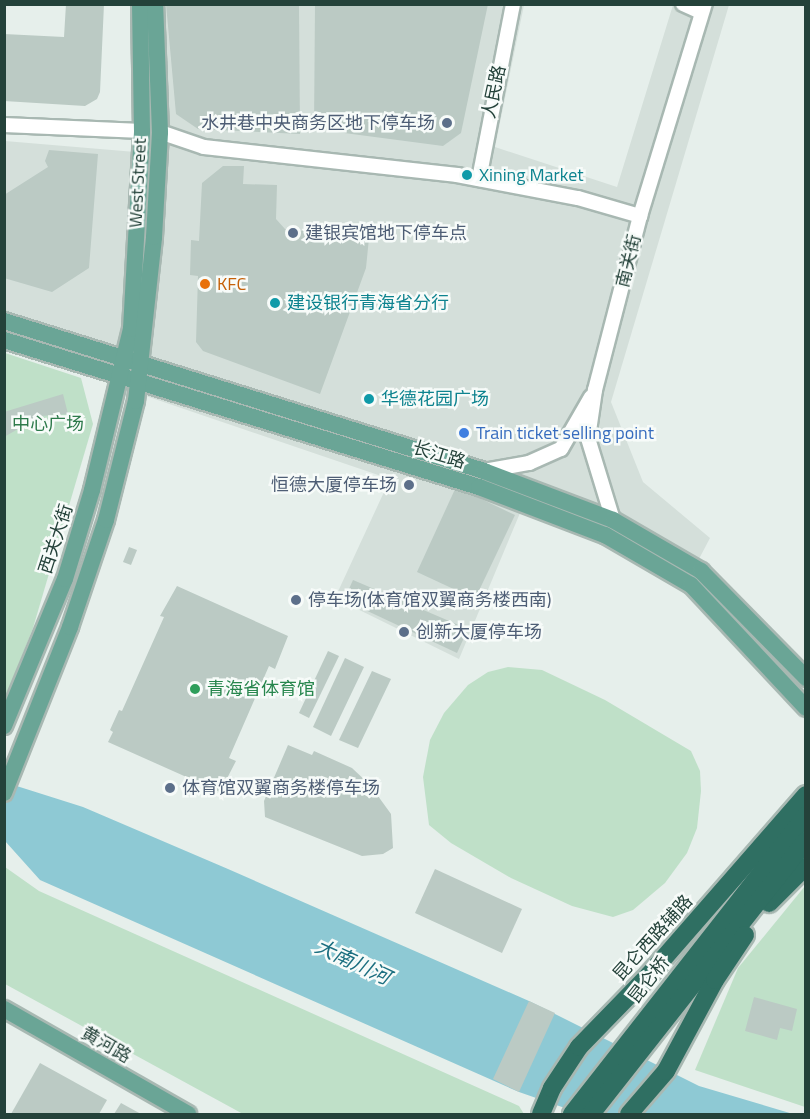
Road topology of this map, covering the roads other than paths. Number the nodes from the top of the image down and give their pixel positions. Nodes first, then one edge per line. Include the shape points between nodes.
1 (140, 4) edge
2 (155, 4) edge
3 (513, 4) edge
4 (683, 4) edge
5 (703, 8) edge
6 (4, 125) edge
7 (142, 131) junction
8 (160, 132) junction
9 (479, 179) junction
10 (640, 216) junction
11 (4, 321) edge
12 (4, 340) edge
13 (131, 361) junction
14 (129, 380) junction
15 (595, 390) junction
16 (484, 471) junction
17 (613, 520) junction
18 (806, 678) edge
19 (806, 708) edge
20 (4, 726) edge
21 (4, 793) edge
22 (806, 795) edge
23 (806, 816) edge
24 (806, 841) edge
25 (806, 866) edge
26 (4, 1009) edge
27 (188, 1114) edge
28 (541, 1114) edge
29 (572, 1114) edge
30 (591, 1114) edge
31 (629, 1114) edge

1 - 7 main road, West Street
2 - 8 main road, West Street
3 - 9 street, 人民路
4 - 5 street
5 - 10 street, 南关街
6 - 7 street
7 - 13 main road, West Street
8 - 9 street via 204,147
8 - 13 main road, West Street via 154,237
9 - 10 street via 578,198
10 - 15 street, 南关街
11 - 13 main road, 长江路
12 - 14 main road, 长江路
13 - 14 main road
13 - 16 main road, 长江路
14 - 19 main road, 长江路 via 479,487 605,536 690,585
14 - 20 main road, 西关大街 via 65,579
14 - 21 main road via 106,520
15 - 16 street via 561,449 529,463
15 - 17 street, 南关街 via 588,438
16 - 17 main road, 长江路
17 - 18 main road, 长江路 via 701,571
22 - 28 highway, 昆仑西路辅路 via 650,975 579,1047 552,1088
23 - 29 highway, 昆仑桥
24 - 30 highway, 昆仑桥
25 - 31 highway via 760,914 715,980 666,1071
26 - 27 main road, 黄河路

